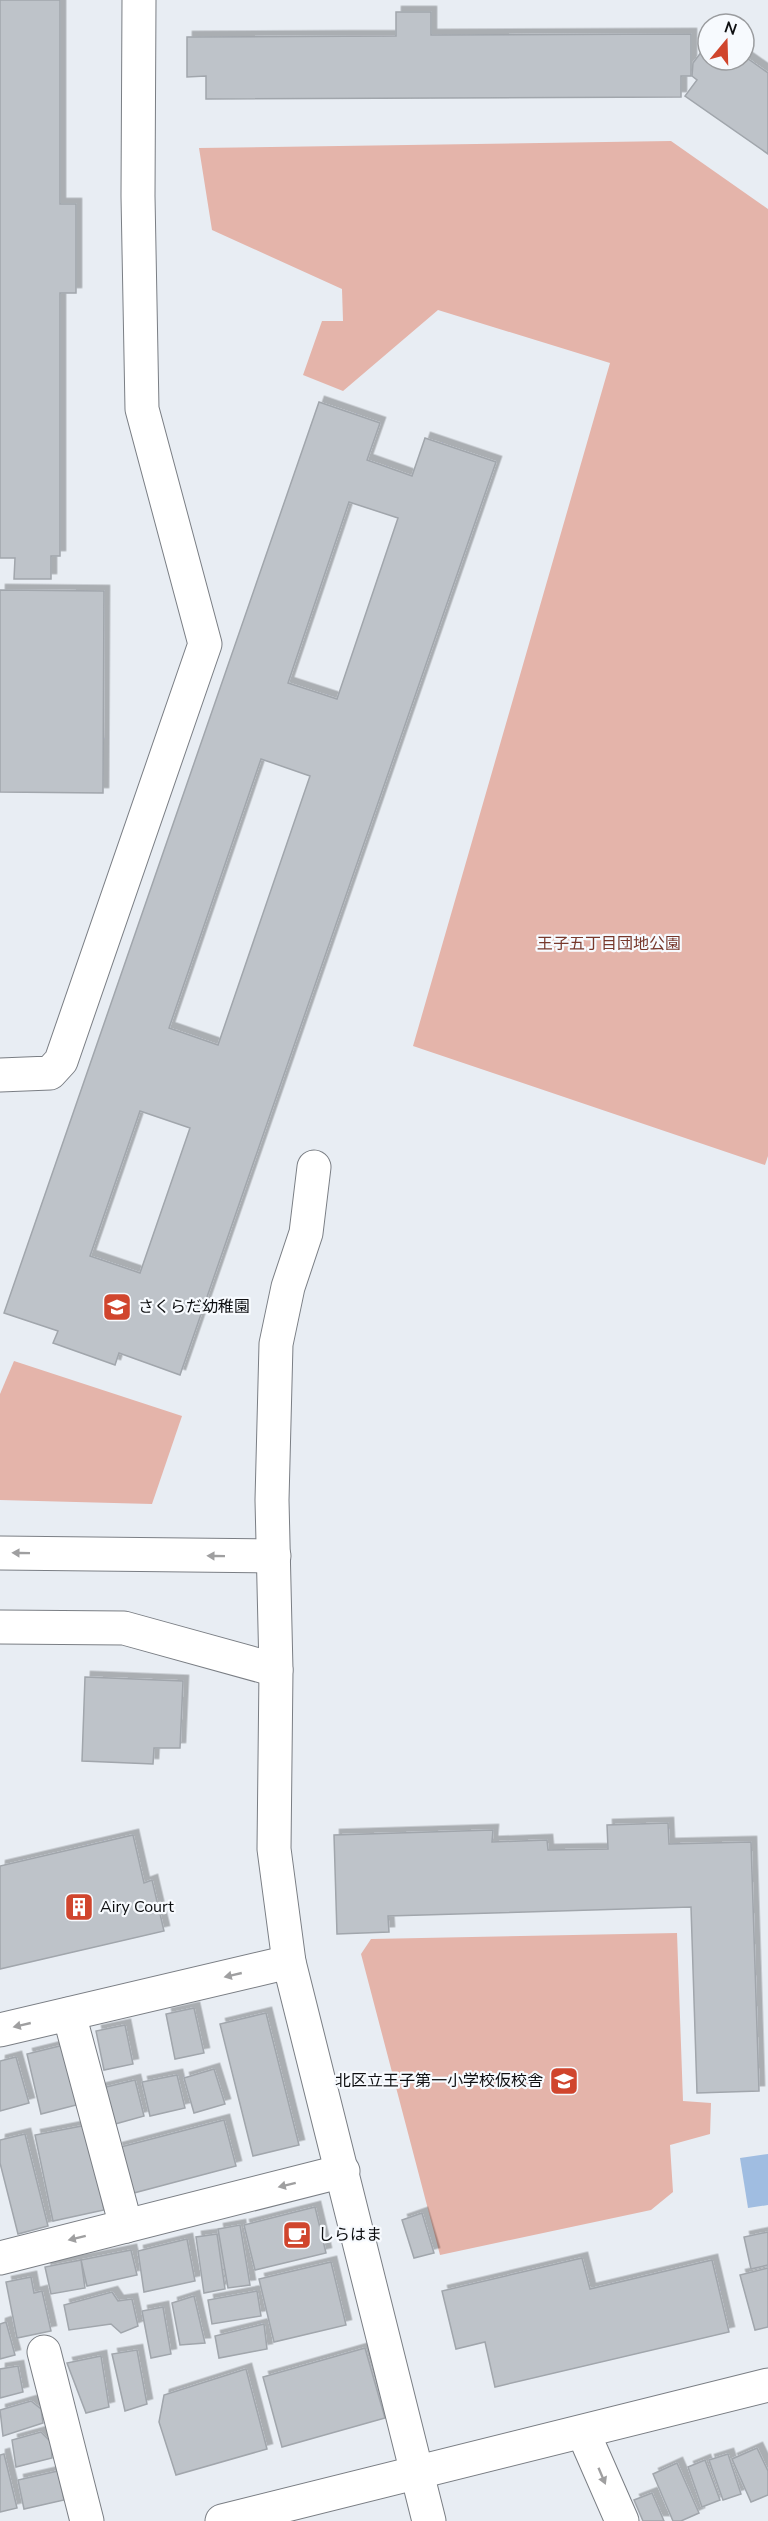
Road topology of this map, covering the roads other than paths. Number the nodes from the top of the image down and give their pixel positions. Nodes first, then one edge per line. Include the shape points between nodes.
1 (139, 0) edge
2 (0, 1075) edge
3 (314, 1167) dead end
4 (0, 1553) edge
5 (274, 1556) junction
6 (0, 1627) edge
7 (276, 1670) junction
8 (290, 1962) junction
9 (69, 2014) junction
10 (0, 2030) edge
11 (343, 2171) junction
12 (126, 2226) junction
13 (0, 2258) edge
14 (44, 2352) dead end
15 (768, 2385) edge
16 (583, 2432) junction
17 (419, 2473) junction
18 (87, 2521) edge
19 (222, 2521) edge
20 (429, 2521) edge
21 (622, 2521) edge

1 - 2 street via 142,409 205,644 61,1061 50,1073
3 - 5 street via 306,1233 288,1287 276,1344
5 -> 4 street
5 - 7 street
6 - 7 street via 124,1628
7 - 8 street via 273,1850
8 -> 9 street
8 - 11 street
9 -> 10 street
9 - 12 street
11 -> 12 street
11 - 17 street
12 -> 13 street
14 - 18 street
15 - 16 street
16 - 17 street
16 -> 21 street
17 - 19 street
17 - 20 street

